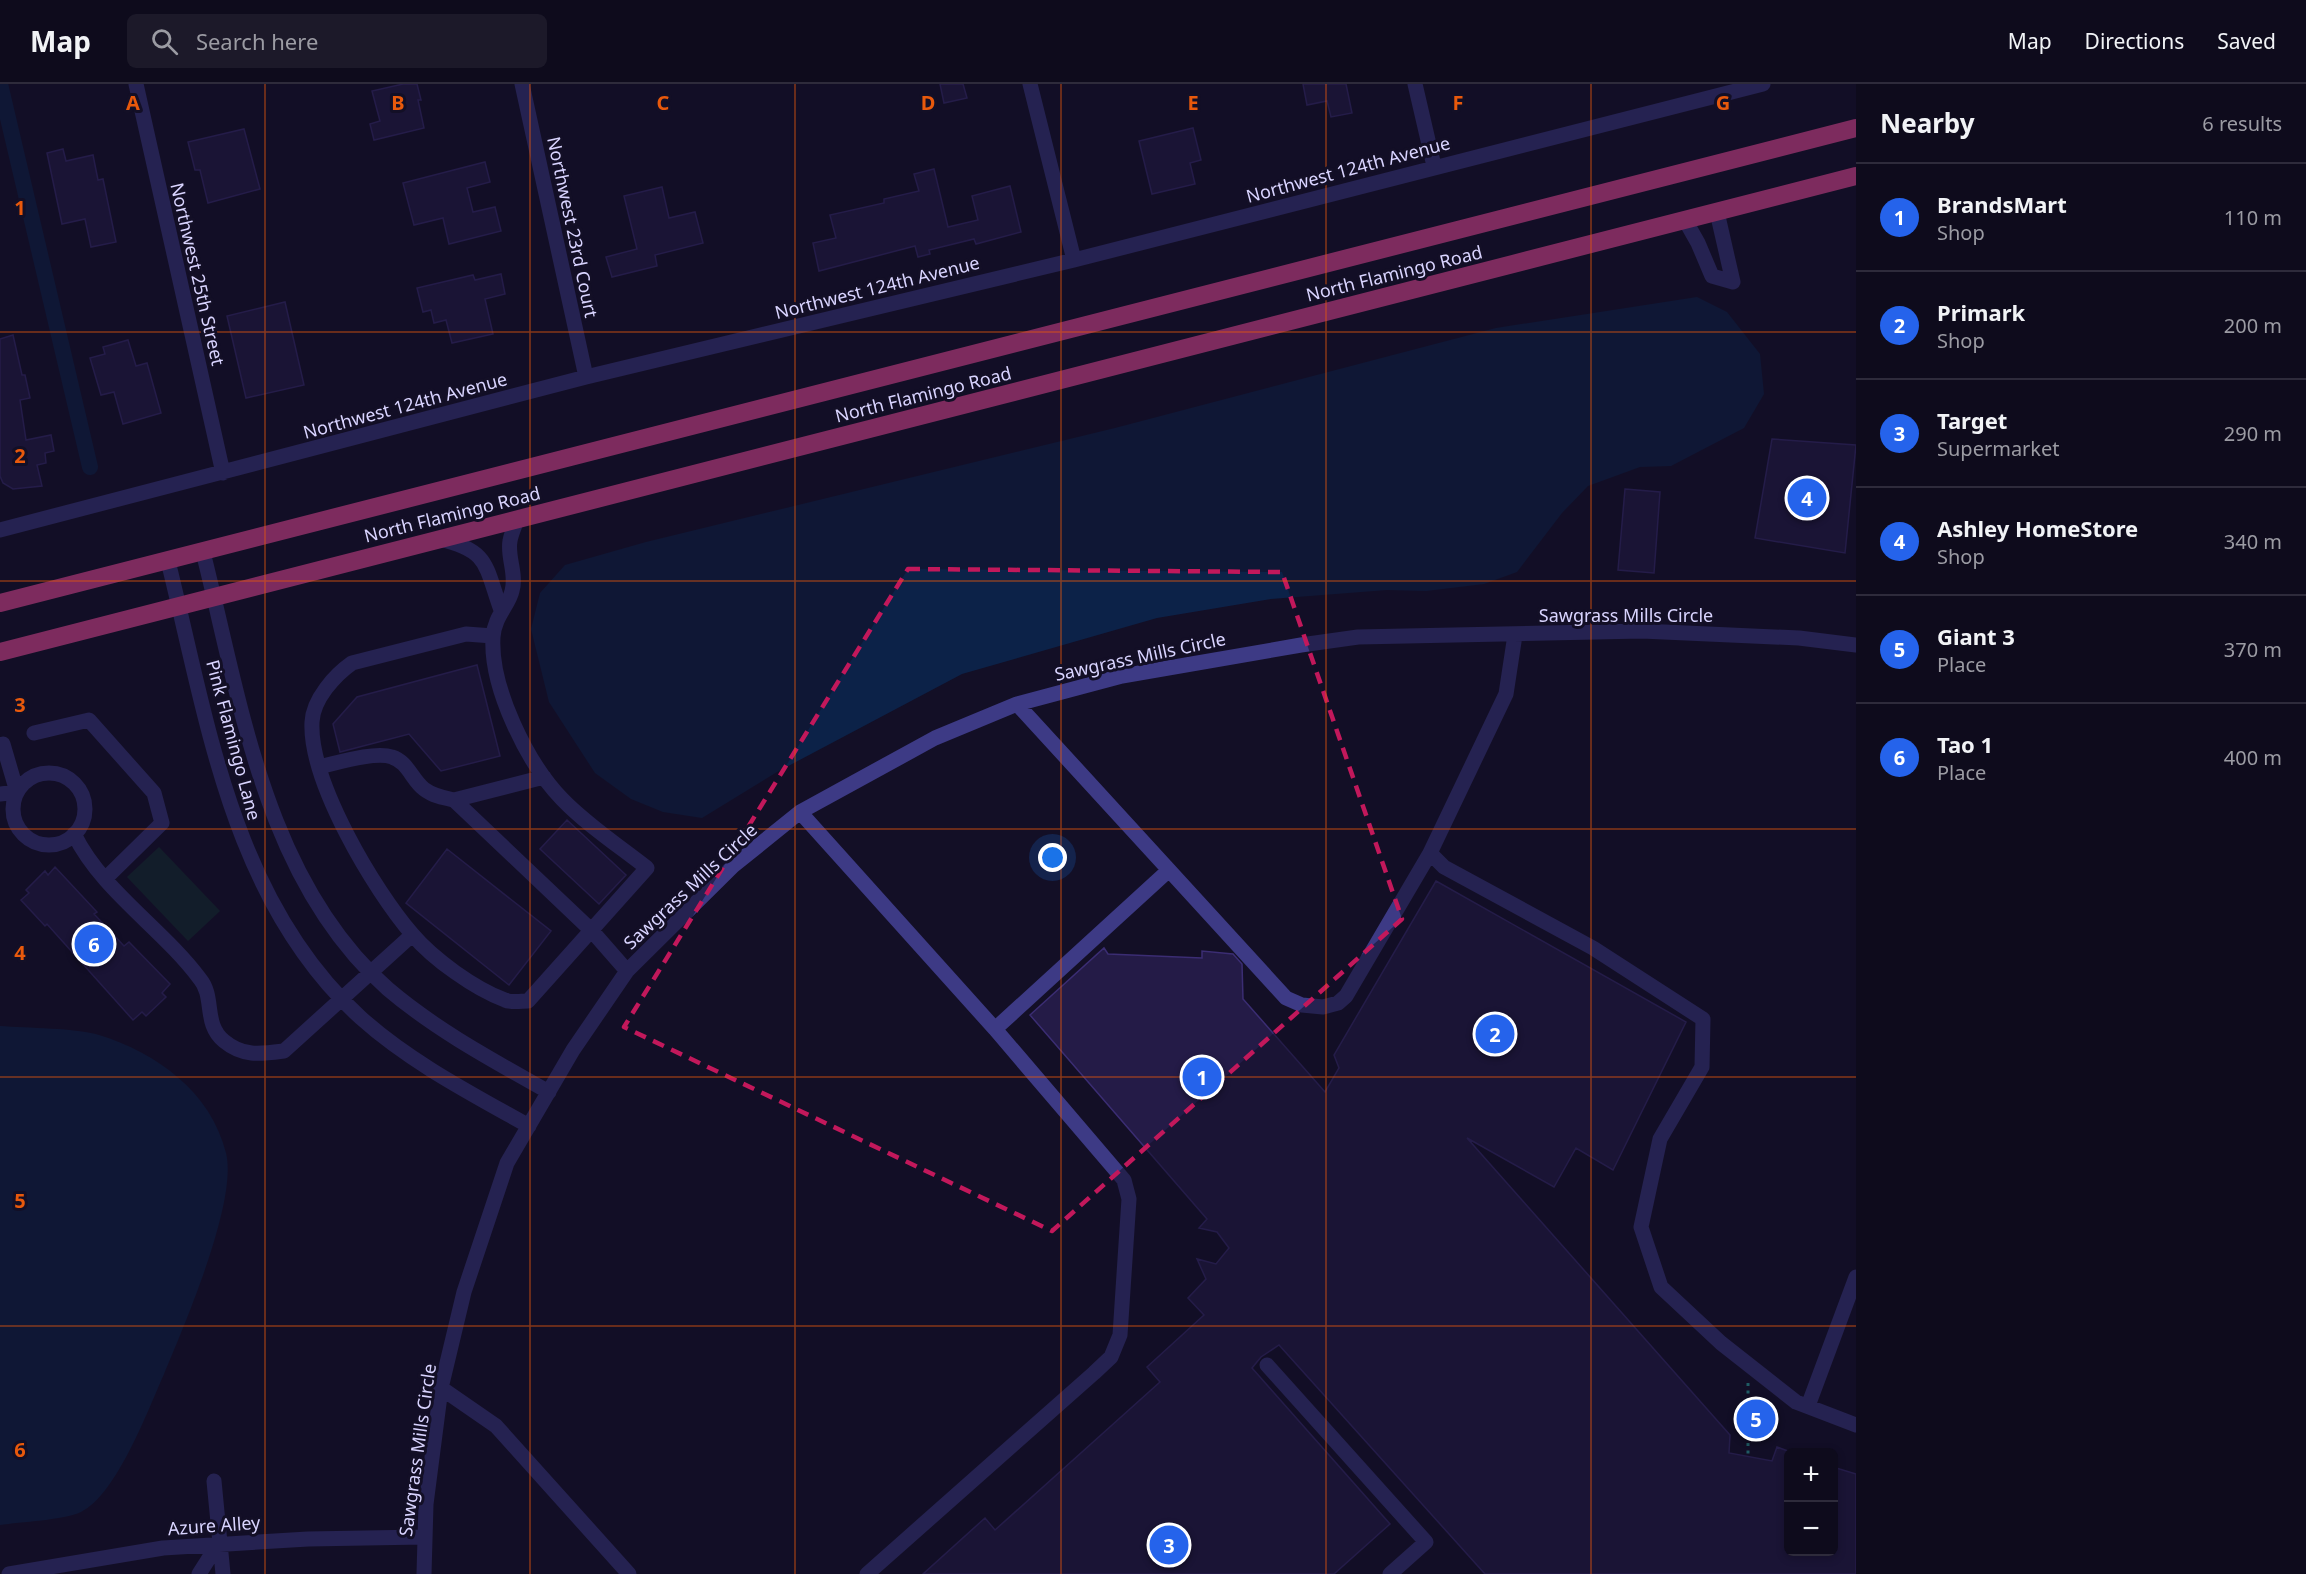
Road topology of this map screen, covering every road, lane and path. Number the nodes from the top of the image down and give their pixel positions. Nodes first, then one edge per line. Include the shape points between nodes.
1 (136, 84) edge
2 (522, 84) edge
3 (1030, 84) edge
4 (1415, 84) edge
5 (1763, 84) edge
6 (1856, 128) edge
7 (1434, 166) junction
8 (1856, 176) edge
9 (1717, 212) junction
10 (1685, 220) junction
11 (1074, 260) junction
12 (586, 377) junction
13 (223, 473) junction
14 (517, 519) junction
15 (0, 530) edge
16 (440, 539) junction
17 (203, 552) junction
18 (168, 561) junction
19 (214, 597) junction
20 (0, 603) edge
21 (179, 606) junction
22 (501, 610) junction
23 (1515, 635) junction
24 (493, 636) junction
25 (1856, 645) edge
26 (0, 652) edge
27 (1017, 704) junction
28 (34, 733) dead end
29 (0, 745) edge
30 (319, 767) junction
31 (544, 777) junction
32 (17, 792) junction
33 (0, 794) edge
34 (454, 800) junction
35 (800, 812) junction
36 (74, 834) junction
37 (1430, 853) junction
38 (1169, 870) junction
39 (106, 878) junction
40 (592, 931) junction
41 (412, 934) junction
42 (627, 971) junction
43 (371, 972) junction
44 (342, 999) junction
45 (995, 1029) junction
46 (549, 1092) junction
47 (529, 1126) junction
48 (1856, 1277) edge
49 (1748, 1364) junction
50 (1267, 1365) dead end
51 (441, 1388) junction
52 (1808, 1406) junction
53 (1856, 1425) edge
54 (1748, 1456) dead end
55 (214, 1481) dead end
56 (423, 1537) junction
57 (218, 1544) junction
58 (9, 1574) edge
59 (199, 1574) edge
60 (223, 1574) edge
61 (424, 1574) edge
62 (629, 1574) edge
63 (867, 1574) edge
64 (1390, 1574) edge

1 - 13 street, Northwest 25th Street
2 - 12 street, Northwest 23rd Court
3 - 11 street
4 - 7 street
5 - 7 street, Northwest 124th Avenue
6 - 17 highway, North Flamingo Road
7 - 11 street, Northwest 124th Avenue
8 - 9 highway, North Flamingo Road
9 - 10 highway, North Flamingo Road
9 - 10 street via 1733,282 1712,276
10 - 14 highway, North Flamingo Road
11 - 12 street, Northwest 124th Avenue
12 - 13 street, Northwest 124th Avenue
13 - 15 street, Northwest 124th Avenue
14 - 16 highway, North Flamingo Road
14 - 22 street via 509,543 514,568 512,593
16 - 19 highway, North Flamingo Road
16 - 22 street via 463,544 481,556
17 - 18 highway, North Flamingo Road
17 - 19 street, Pink Flamingo Lane
18 - 20 highway, North Flamingo Road
18 - 21 street, Pink Flamingo Lane
19 - 21 highway, North Flamingo Road
19 - 43 street, Pink Flamingo Lane via 256,760 279,830 293,862 327,916
21 - 26 highway, North Flamingo Road
21 - 44 street, Pink Flamingo Lane via 223,786 238,831 276,910 318,972
22 - 24 street
23 - 25 street, Sawgrass Mills Circle via 1642,631 1799,638
23 - 27 street, Sawgrass Mills Circle via 1358,637 1122,676
23 - 37 street via 1506,694
24 - 30 street via 466,634 352,663 342,670 318,701 312,721
24 - 31 street via 497,681 523,741
27 - 35 street, Sawgrass Mills Circle via 935,738
27 - 38 street
28 - 39 street via 89,720 154,793 162,823
29 - 32 street via 3,744
30 - 34 street via 382,755 394,757 423,789
30 - 41 street via 348,836
31 - 34 street
31 - 40 street via 562,799 647,868
32 - 33 street
32 - 36 street via 15,822 28,838 46,845
32 - 36 street via 41,774 70,780 84,806
34 - 40 street
35 - 42 street, Sawgrass Mills Circle via 733,866
35 - 45 street
36 - 39 street
37 - 38 street via 1346,996 1323,1007 1302,1005 1286,998
37 - 49 street via 1444,867 1593,948 1703,1019 1702,1067 1660,1139 1641,1227 1660,1287
38 - 45 street
39 - 44 street via 205,984 211,1024 235,1050 256,1055 284,1051
40 - 41 street via 528,1001 507,1001 477,986
40 - 42 street
41 - 43 street
42 - 46 street, Sawgrass Mills Circle
43 - 44 street
43 - 46 street, Pink Flamingo Lane via 411,1007
44 - 47 street, Pink Flamingo Lane via 388,1040
45 - 63 street via 1124,1180 1129,1199 1120,1335 1111,1357
46 - 47 street, Sawgrass Mills Circle
47 - 51 street, Sawgrass Mills Circle via 507,1163 464,1292
48 - 52 street
49 - 52 street via 1796,1402
49 - 54 path
50 - 64 street via 1426,1542
51 - 56 street, Sawgrass Mills Circle
51 - 62 street via 496,1426
52 - 53 street
55 - 57 street
56 - 57 street, Azure Alley
56 - 61 street, Sawgrass Mills Circle
57 - 58 street, Azure Alley via 163,1548
57 - 59 street
57 - 60 street

